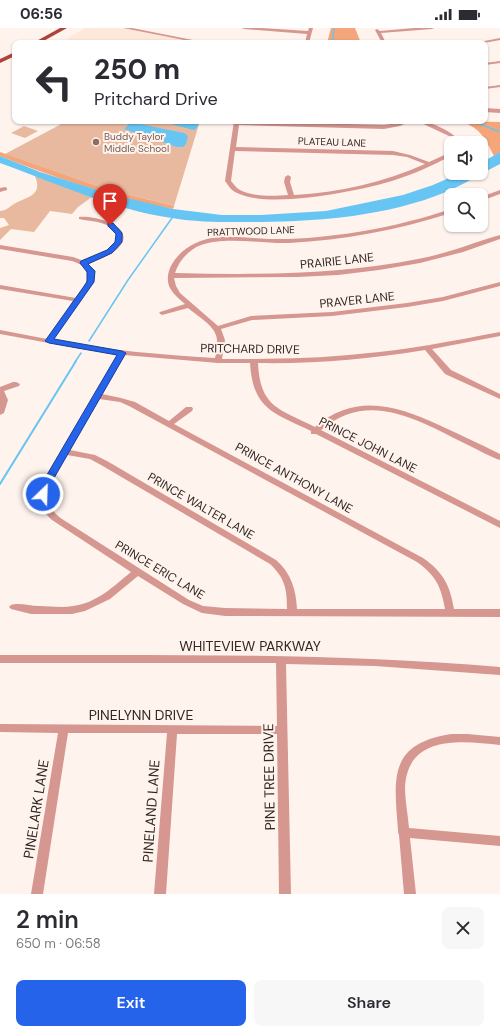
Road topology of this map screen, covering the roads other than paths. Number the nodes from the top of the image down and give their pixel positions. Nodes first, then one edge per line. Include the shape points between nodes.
1 (64, 28) edge
2 (73, 28) edge
3 (125, 28) edge
4 (244, 28) edge
5 (432, 28) edge
6 (310, 30) edge
7 (377, 30) edge
8 (500, 39) edge
9 (42, 40) edge
10 (51, 40) edge
11 (190, 40) edge
12 (308, 40) edge
13 (382, 40) edge
14 (488, 41) edge
15 (12, 55) edge
16 (12, 59) edge
17 (0, 61) edge
18 (500, 62) edge
19 (488, 64) edge
20 (0, 65) edge
21 (500, 86) edge
22 (488, 88) edge
23 (488, 110) edge
24 (500, 111) edge
25 (237, 124) edge
26 (296, 124) edge
27 (401, 124) edge
28 (427, 124) edge
29 (452, 136) edge
30 (233, 149) junction
31 (444, 157) edge
32 (430, 164) junction
33 (288, 177) dead end
34 (500, 192) edge
35 (292, 196) junction
36 (488, 196) edge
37 (444, 213) edge
38 (81, 218) dead end
39 (500, 237) edge
40 (0, 247) edge
41 (84, 263) junction
42 (172, 275) junction
43 (500, 284) edge
44 (0, 287) edge
45 (78, 300) junction
46 (190, 305) junction
47 (162, 313) dead end
48 (215, 329) junction
49 (0, 332) edge
50 (500, 334) edge
51 (49, 341) junction
52 (428, 349) junction
53 (122, 353) junction
54 (218, 361) junction
55 (254, 362) junction
56 (16, 384) dead end
57 (0, 390) edge
58 (97, 396) junction
59 (500, 397) edge
60 (189, 409) dead end
61 (0, 413) edge
62 (169, 424) junction
63 (314, 432) junction
64 (65, 452) junction
65 (500, 457) edge
66 (500, 525) edge
67 (138, 571) junction
68 (14, 606) dead end
69 (292, 612) junction
70 (450, 612) junction
71 (500, 613) edge
72 (0, 659) edge
73 (281, 660) junction
74 (500, 671) edge
75 (0, 728) edge
76 (64, 728) junction
77 (172, 729) junction
78 (282, 730) junction
79 (500, 741) edge
80 (403, 832) junction
81 (500, 841) edge
82 (37, 894) edge
83 (160, 894) edge
84 (285, 894) edge
85 (410, 894) edge

1 - 9 main road
2 - 10 main road
3 - 11 street
4 - 6 street
5 - 7 street
6 - 12 street
7 - 13 street
8 - 14 street
15 - 17 main road
16 - 20 main road
18 - 19 street
21 - 22 street
23 - 24 street
25 - 30 street
26 - 27 street via 384,127
28 - 29 street
30 - 32 street, PLATEAU LANE via 397,154 411,156
30 - 35 street via 228,181 234,190 258,197
31 - 32 street
32 - 35 street via 371,185 331,193
33 - 35 street via 287,182
34 - 36 street
37 - 42 street, PRATTWOOD LANE via 411,224 351,235 204,242 186,251
38 - 41 street via 110,225 120,236 112,250
39 - 42 street, PRAIRIE LANE via 436,257 354,272 278,277
40 - 41 street via 69,258
41 - 45 street via 90,269 92,279
42 - 46 street via 172,284 176,292
43 - 48 street, PRAVER LANE via 407,306 332,314 251,318
44 - 45 street
45 - 51 street
46 - 47 street
46 - 48 street
48 - 54 street via 221,338
49 - 51 street, PRITCHARD DRIVE
50 - 52 street, PRITCHARD DRIVE
51 - 53 street, PRITCHARD DRIVE
52 - 55 street, PRITCHARD DRIVE via 363,357
52 - 59 street via 452,375
53 - 54 street, PRITCHARD DRIVE
53 - 58 street, PRINCE ERIC LANE
54 - 55 street, PRITCHARD DRIVE
55 - 63 street, PRINCE JOHN LANE via 255,384 263,400 278,413
56 - 57 street
57 - 61 street via 4,400
58 - 62 street, PRINCE ANTHONY LANE via 128,402
58 - 64 street, PRINCE ERIC LANE
60 - 62 street
62 - 70 street, PRINCE ANTHONY LANE via 426,564 444,583
63 - 65 street via 342,412 365,407 386,408 412,415
63 - 66 street, PRINCE JOHN LANE
64 - 67 street, PRINCE ERIC LANE via 44,488 43,498 50,515
64 - 69 street, PRINCE WALTER LANE via 92,457 104,463 273,562 289,580
67 - 68 street via 107,597 85,608 31,610
67 - 69 street, PRINCE ERIC LANE via 186,602 202,609 225,612
69 - 70 street, PRINCE ERIC LANE
70 - 71 street, PRINCE ERIC LANE
72 - 73 street, WHITEVIEW PARKWAY
73 - 74 street, WHITEVIEW PARKWAY via 398,663
73 - 78 street, PINE TREE DRIVE
75 - 76 street, PINELYNN DRIVE
76 - 77 street, PINELYNN DRIVE
76 - 82 street, PINELARK LANE
77 - 78 street, PINELYNN DRIVE
77 - 83 street, PINELAND LANE
78 - 84 street, PINE TREE DRIVE
79 - 80 street via 449,737 430,742 415,752 406,763 400,779
80 - 81 street
80 - 85 street

